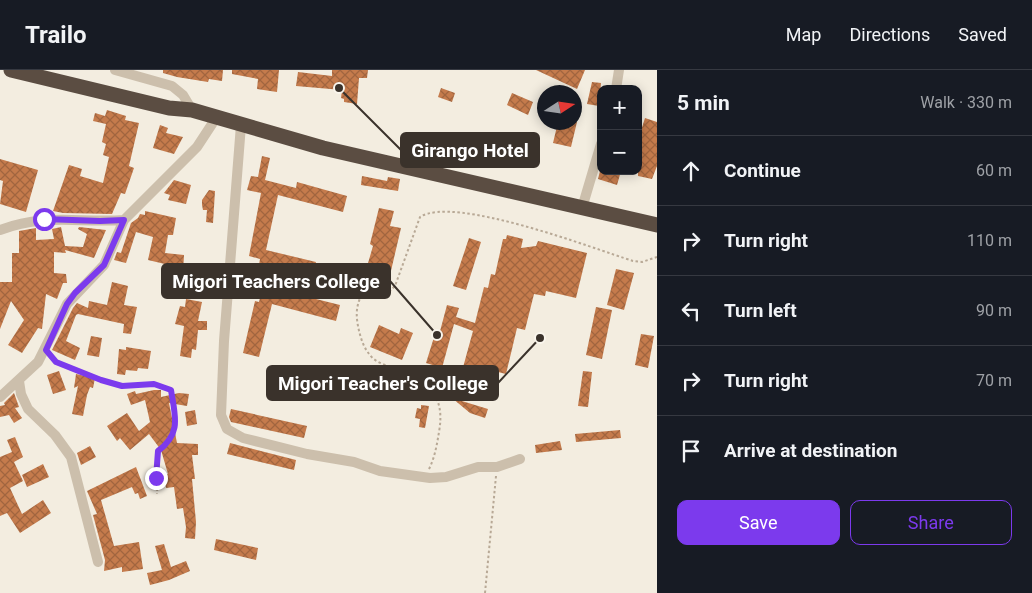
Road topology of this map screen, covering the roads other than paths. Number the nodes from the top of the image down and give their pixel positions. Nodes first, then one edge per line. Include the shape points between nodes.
1 (11, 70) edge
2 (114, 70) edge
3 (619, 70) edge
4 (617, 85) edge
5 (192, 110) junction
6 (216, 118) junction
7 (241, 125) junction
8 (597, 157) edge
9 (582, 208) junction
10 (124, 220) junction
11 (657, 226) edge
12 (0, 230) edge
13 (19, 381) junction
14 (0, 397) edge
15 (520, 459) dead end
16 (98, 562) dead end

1 - 5 highway via 169,108
2 - 5 street via 172,86 183,95
3 - 4 street
5 - 6 highway
6 - 7 highway
6 - 10 street via 197,147
7 - 9 highway via 323,148
7 - 15 street via 224,341 223,425 243,438 418,477 446,477 468,469 497,467
8 - 9 street
9 - 11 highway
10 - 12 street via 44,219
10 - 13 street via 104,265 75,293 46,350
13 - 14 street
13 - 16 street via 28,409 55,435 71,457

